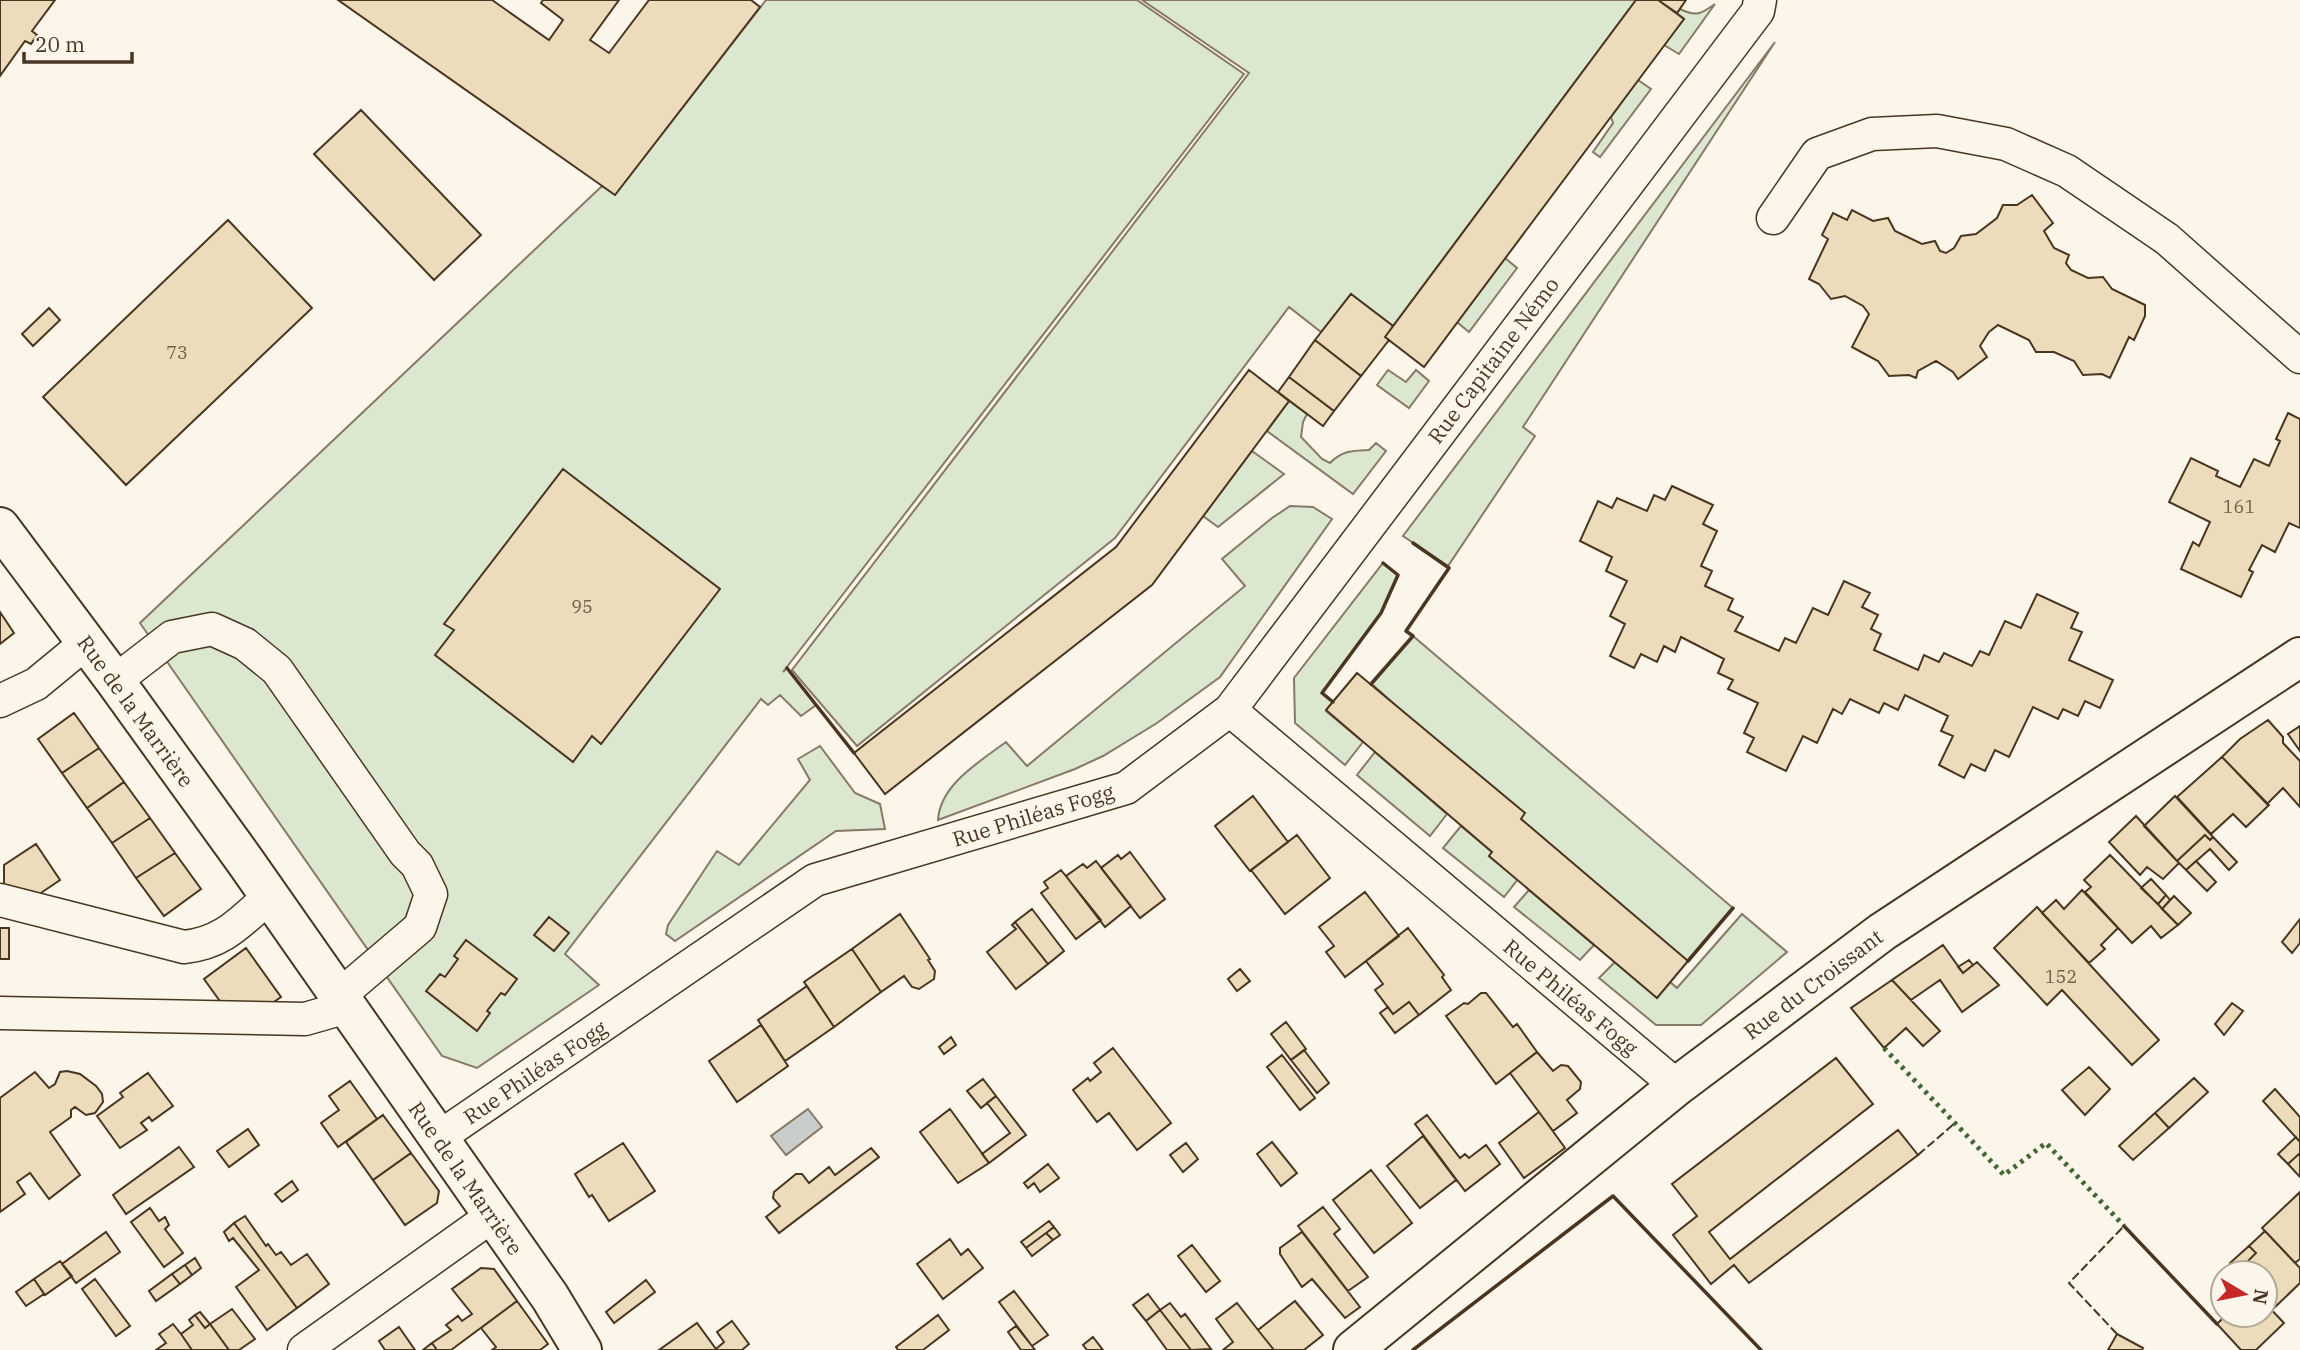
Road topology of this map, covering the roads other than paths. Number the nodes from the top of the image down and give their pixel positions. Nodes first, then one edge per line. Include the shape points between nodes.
1 (1759, 5) edge
2 (1773, 218) dead end
3 (2300, 358) edge
4 (0, 527) edge
5 (87, 642) junction
6 (2300, 657) edge
7 (116, 681) junction
8 (0, 701) edge
9 (1230, 710) junction
10 (270, 897) junction
11 (0, 900) edge
12 (343, 1001) junction
13 (0, 1013) edge
14 (1677, 1086) junction
15 (438, 1138) junction
16 (492, 1216) junction
17 (304, 1350) edge
18 (582, 1350) edge
19 (1353, 1350) edge

1 - 9 street, Rue Capitaine Némo
2 - 3 street via 1816,154 1872,134 1937,131 2006,145 2067,171 2167,239
4 - 5 street, Rue de la Marrière
5 - 7 street, Rue de la Marrière
5 - 8 street via 36,684
6 - 14 street, Rue du Croissant via 1882,932
7 - 10 street, Rue de la Marrière
7 - 12 street via 172,637 212,629 245,644 277,670 417,865 431,894 420,927
9 - 14 street, Rue Philéas Fogg
9 - 15 street, Rue Philéas Fogg via 1126,788 815,880
10 - 11 street via 219,939 184,947
10 - 12 street, Rue de la Marrière
12 - 13 street via 305,1019
12 - 15 street, Rue de la Marrière
14 - 19 street, Rue du Croissant
15 - 16 street, Rue de la Marrière
16 - 17 street
16 - 18 street, Rue de la Marrière via 551,1297

